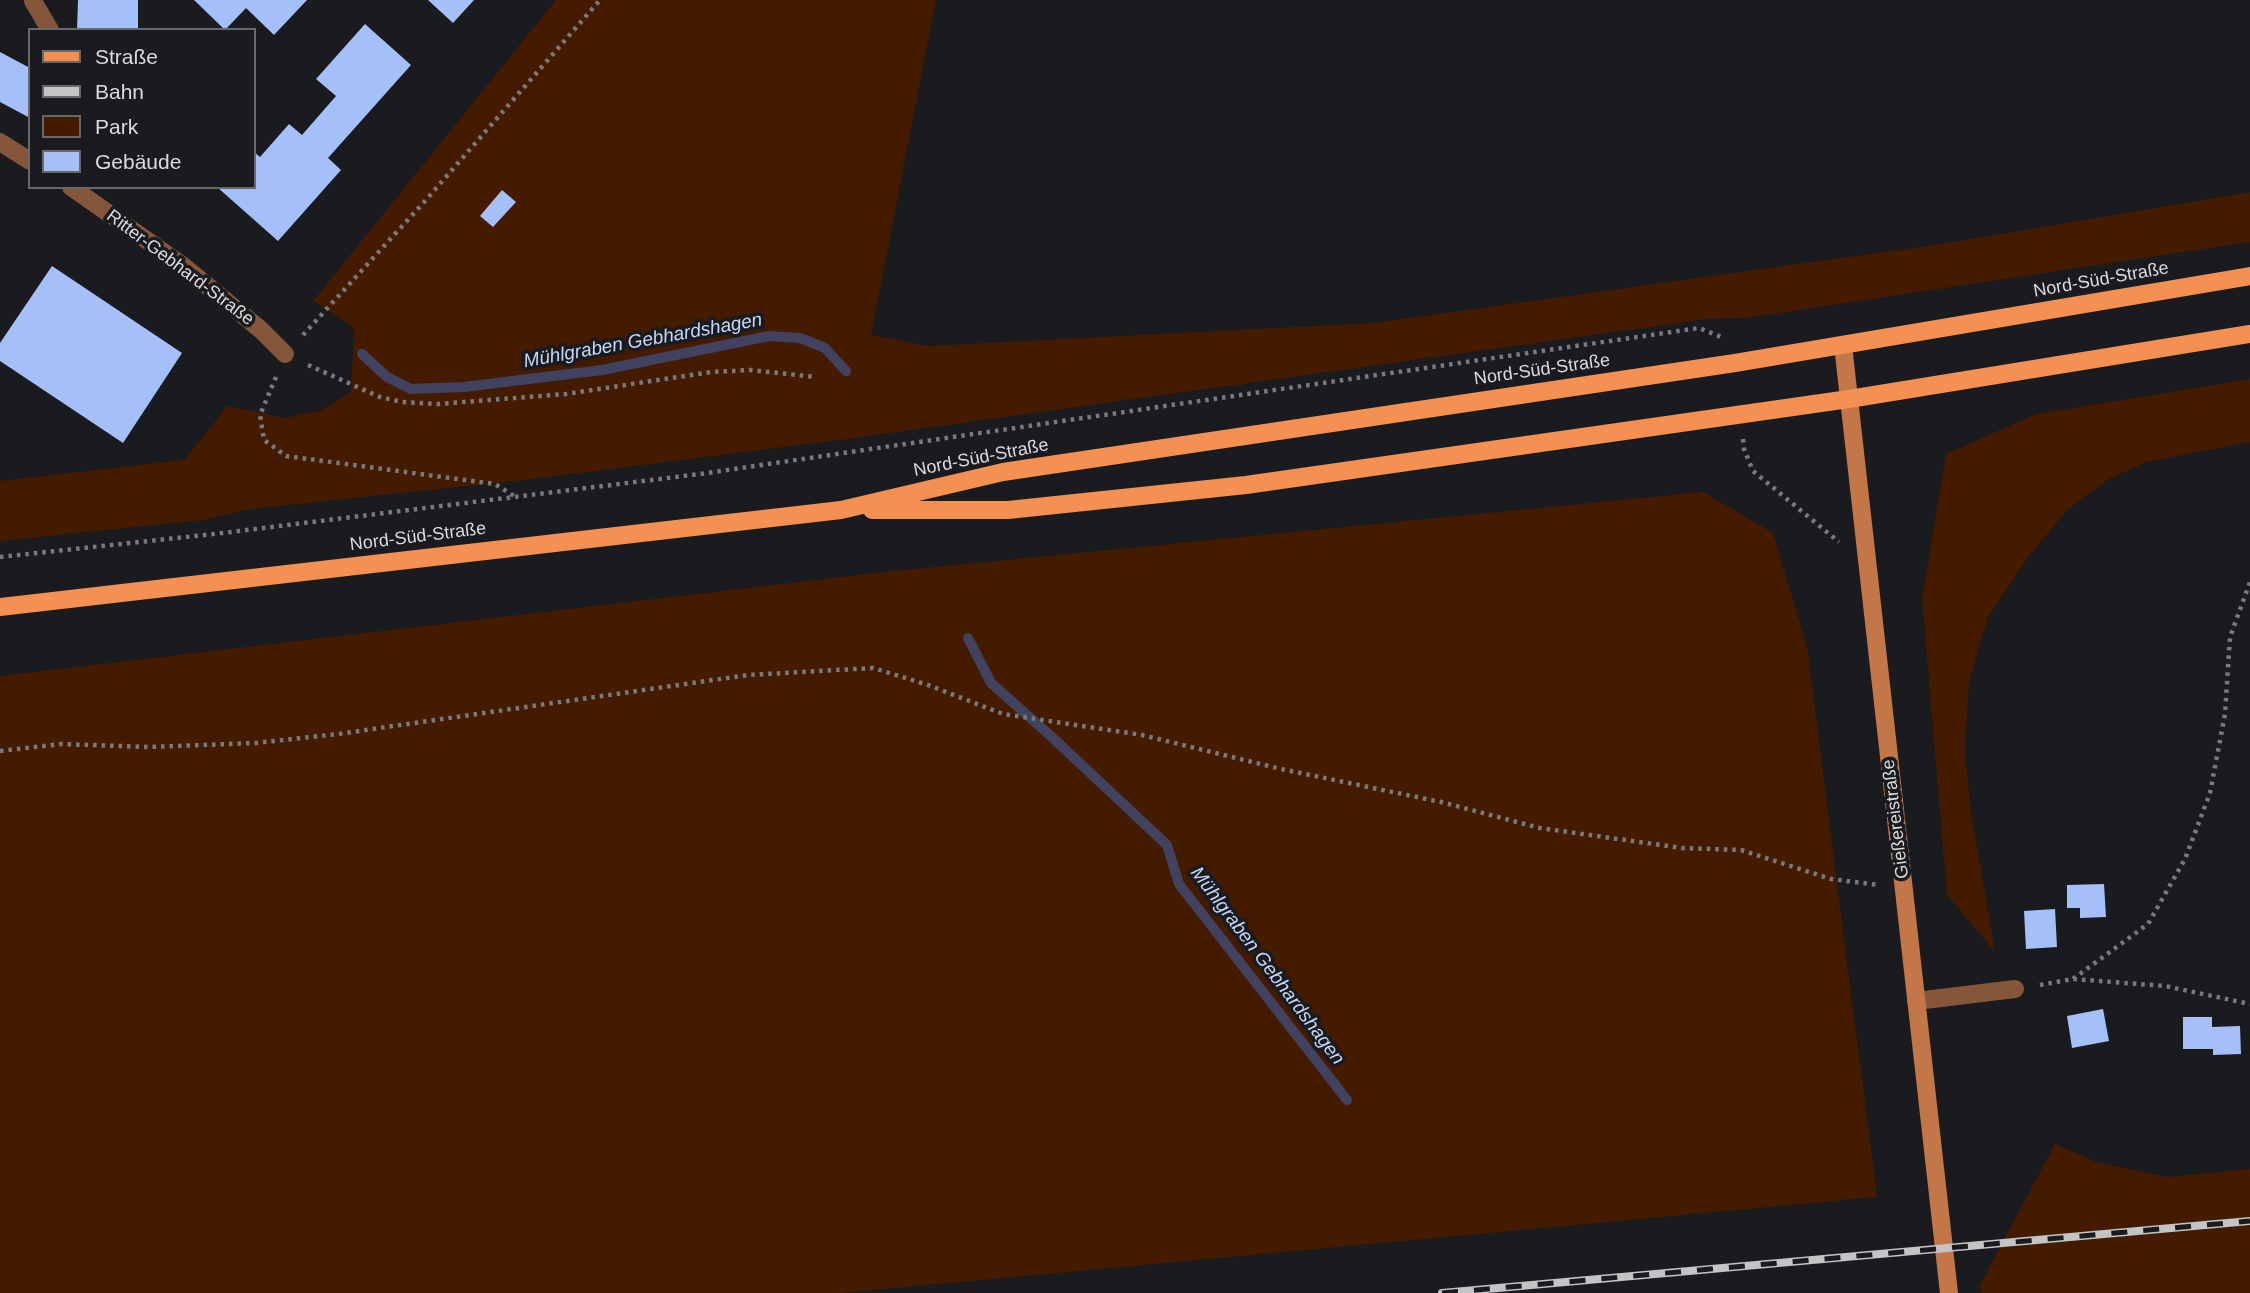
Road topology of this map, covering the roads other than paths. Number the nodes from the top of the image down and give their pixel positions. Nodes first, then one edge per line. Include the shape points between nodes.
1 (33, 1) edge
2 (49, 28) edge
3 (0, 142) edge
4 (28, 160) edge
5 (74, 189) edge
6 (2250, 276) edge
7 (2250, 334) edge
8 (1843, 345) junction
9 (285, 354) road end
10 (1849, 399) junction
11 (841, 510) junction
12 (0, 607) edge
13 (2015, 989) road end
14 (1916, 1001) junction
15 (1949, 1293) edge

1 - 2 street
3 - 4 street
5 - 9 street, Ritter-Gebhard-Straße via 182,265
6 - 8 main road, Nord-Süd-Straße
7 - 10 main road, Nord-Süd-Straße
8 - 10 main road, Gießereistraße
8 - 11 main road, Nord-Süd-Straße via 1003,472
10 - 11 main road, Nord-Süd-Straße via 1246,485 1008,510
10 - 14 main road, Gießereistraße
11 - 12 main road, Nord-Süd-Straße
13 - 14 street
14 - 15 main road, Gießereistraße

